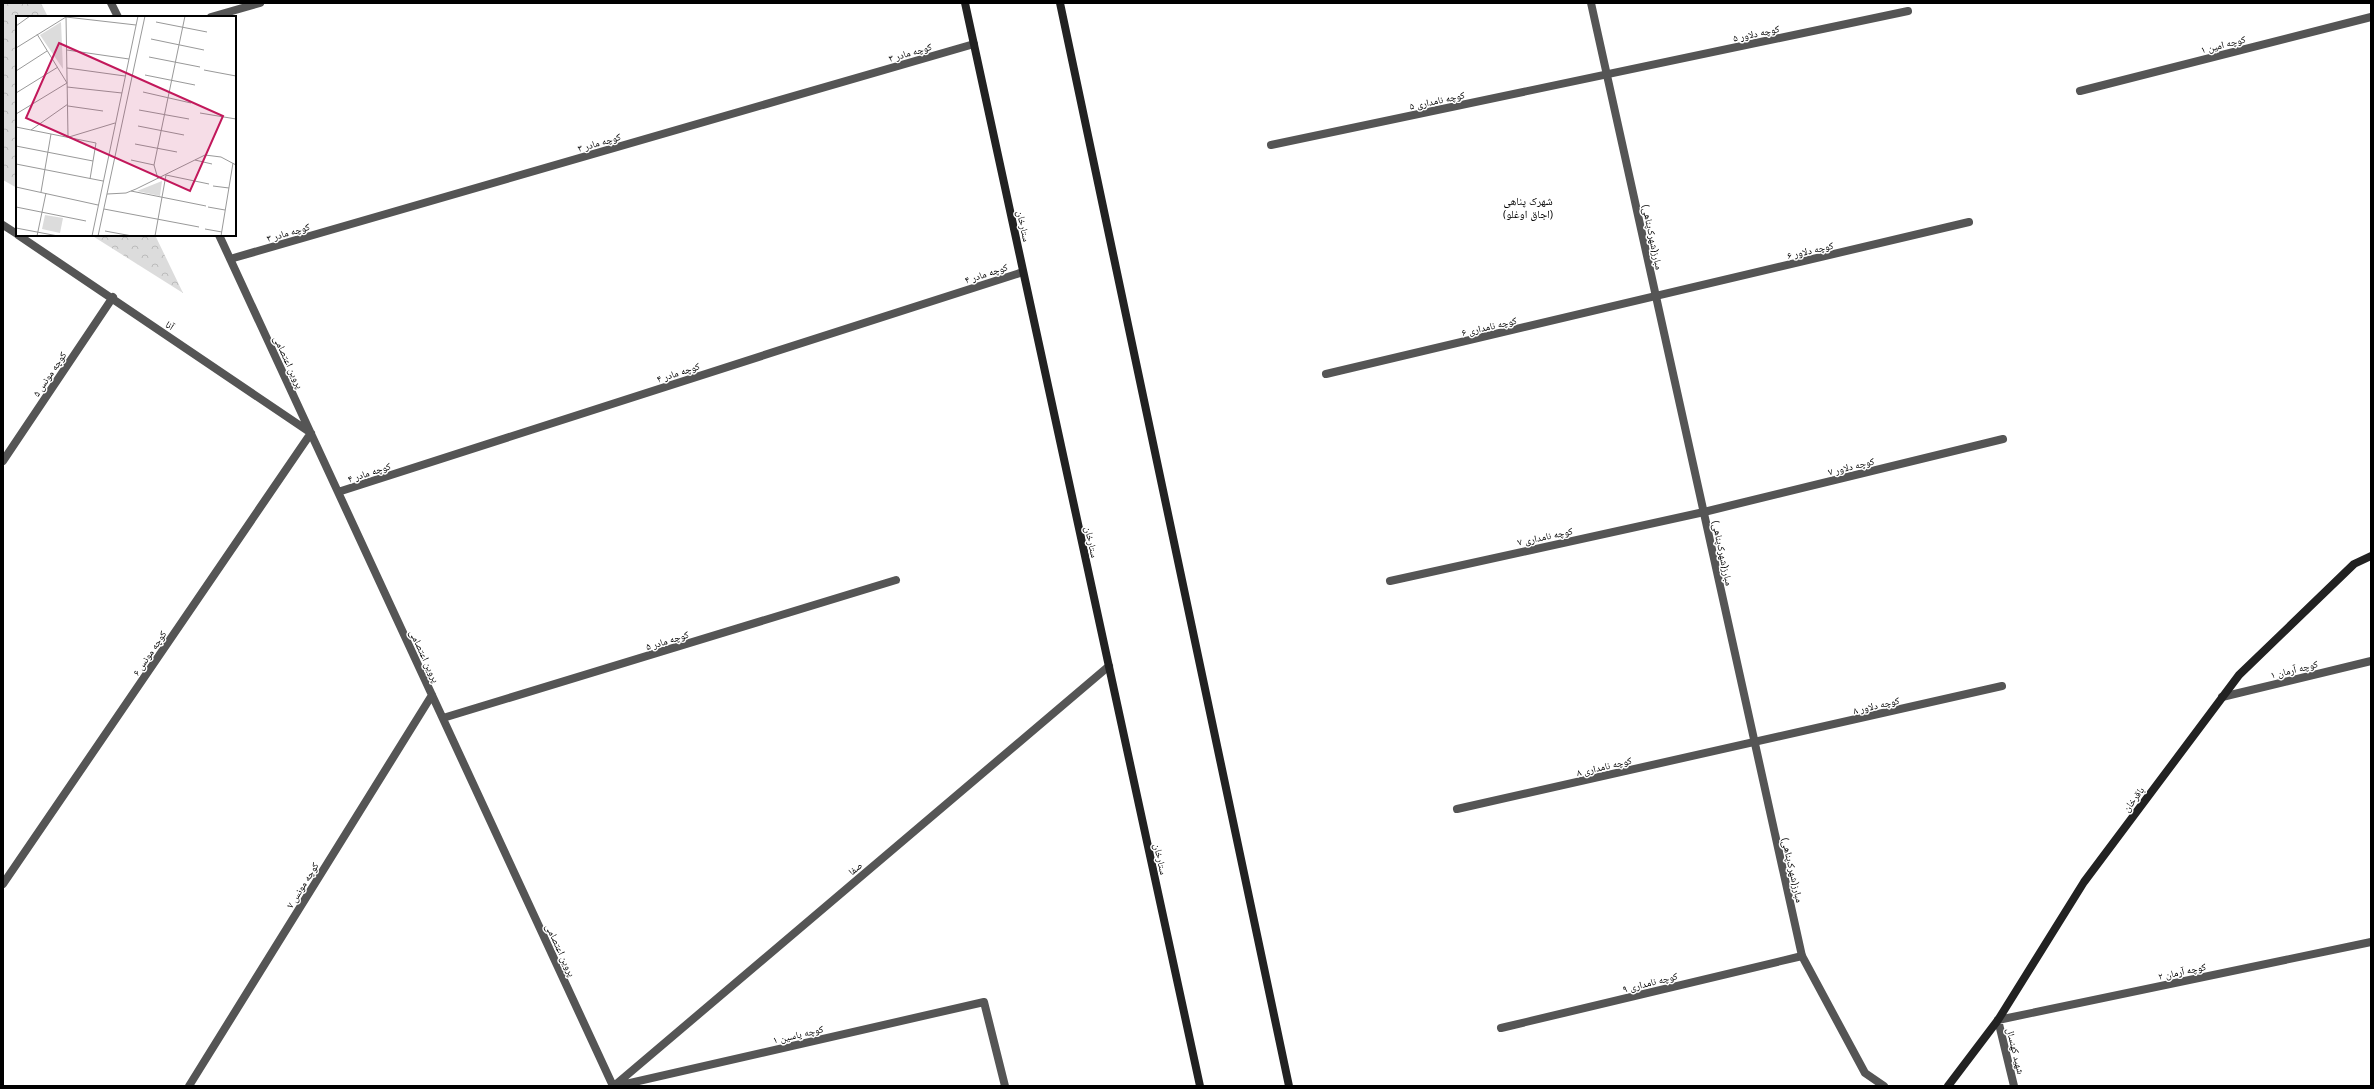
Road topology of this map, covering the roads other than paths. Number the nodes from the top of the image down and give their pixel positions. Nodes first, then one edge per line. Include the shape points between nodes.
1 (111, 3) edge
2 (260, 3) edge
3 (965, 3) edge
4 (1060, 3) edge
5 (1591, 3) edge
6 (1908, 11) dead end
7 (118, 16) edge
8 (214, 16) edge
9 (2371, 17) edge
10 (974, 44) junction
11 (1607, 75) junction
12 (2080, 91) dead end
13 (1272, 145) dead end
14 (1969, 222) dead end
15 (3, 225) edge
16 (16, 234) edge
17 (19, 236) edge
18 (219, 236) edge
19 (230, 259) junction
20 (1023, 272) junction
21 (1656, 296) junction
22 (113, 297) junction
23 (1326, 374) dead end
24 (311, 433) junction
25 (2003, 439) dead end
26 (3, 461) edge
27 (338, 492) junction
28 (1704, 512) junction
29 (2371, 556) edge
30 (896, 580) dead end
31 (1390, 581) dead end
32 (2371, 661) edge
33 (1109, 666) junction
34 (2002, 686) dead end
35 (432, 695) junction
36 (2222, 697) junction
37 (443, 718) junction
38 (1755, 743) junction
39 (1457, 809) dead end
40 (3, 884) edge
41 (2371, 942) edge
42 (1802, 956) junction
43 (1998, 1020) junction
44 (1502, 1028) dead end
45 (188, 1086) edge
46 (615, 1086) edge
47 (1005, 1086) edge
48 (1200, 1086) edge
49 (1289, 1086) edge
50 (1884, 1086) edge
51 (1948, 1086) edge
52 (2014, 1086) edge

1 - 7 street
2 - 8 street
3 - 10 main road, ستارخان
4 - 49 main road
5 - 11 street, مبارز(شهرک‌پناهی)
6 - 11 street, کوچه دلاور ۵
9 - 12 street, کوچه امین ۱
10 - 19 street, کوچه مادر ۳
10 - 20 main road, ستارخان
11 - 13 street, کوچه نامداری ۵
11 - 21 street, مبارز(شهرک‌پناهی)
14 - 21 street, کوچه دلاور ۶
15 - 16 street, آنا
17 - 22 street, آنا
18 - 19 street, پروین اعتصامی
19 - 24 street, پروین اعتصامی
20 - 27 street, کوچه مادر ۴
20 - 33 main road, ستارخان
21 - 23 street, کوچه نامداری ۶
21 - 28 street, مبارز(شهرک‌پناهی)
22 - 24 street, آنا
22 - 26 street, کوچه مونس ۵
24 - 27 street, پروین اعتصامی
24 - 40 street, کوچه مونس ۶
25 - 28 street, کوچه دلاور ۷
27 - 35 street, پروین اعتصامی
28 - 31 street, کوچه نامداری ۷
28 - 38 street, مبارز(شهرک‌پناهی)
29 - 36 main road, باقرخان via 2354,564 2239,674
30 - 37 street, کوچه مادر ۵
32 - 36 street, کوچه آرمان ۱
33 - 46 street, صفا
33 - 48 main road, ستارخان
34 - 38 street, کوچه دلاور ۸
35 - 37 street, پروین اعتصامی
35 - 45 street, کوچه مونس ۷
36 - 43 main road, باقرخان via 2084,882
37 - 46 street, پروین اعتصامی
38 - 39 street, کوچه نامداری ۸
38 - 42 street, مبارز(شهرک‌پناهی)
41 - 43 street, کوچه آرمان ۲
42 - 44 street, کوچه نامداری ۹
42 - 50 street, مبارز(شهرک‌پناهی) via 1865,1073
43 - 51 main road, باقرخان
43 - 52 street, شهید کهنسال
46 - 47 street, کوچه یاسین ۱ via 984,1002

